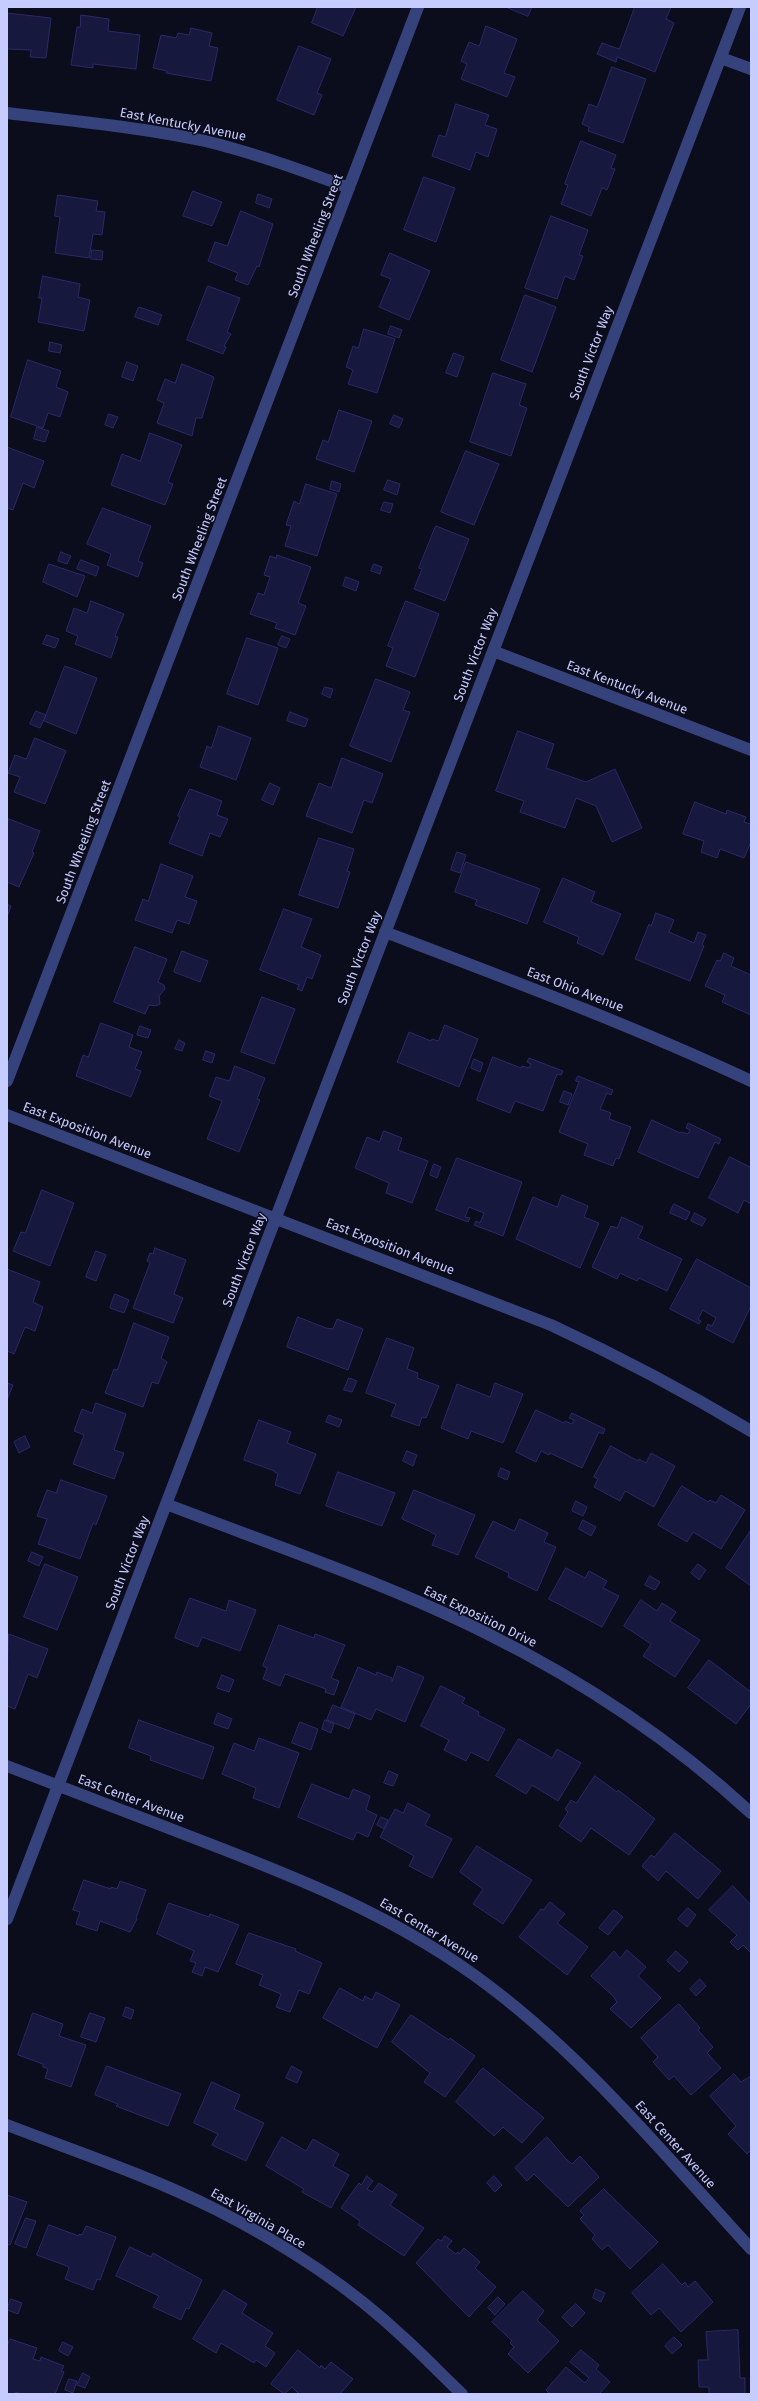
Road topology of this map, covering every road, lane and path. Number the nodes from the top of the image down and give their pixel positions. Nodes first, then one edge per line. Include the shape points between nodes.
1 (418, 7) edge
2 (740, 7) edge
3 (721, 58) junction
4 (751, 69) edge
5 (7, 113) edge
6 (349, 188) junction
7 (493, 651) junction
8 (751, 750) edge
9 (385, 932) junction
10 (7, 1081) edge
11 (751, 1081) edge
12 (7, 1115) edge
13 (276, 1218) junction
14 (751, 1431) edge
15 (166, 1504) junction
16 (7, 1766) edge
17 (58, 1785) junction
18 (751, 1813) edge
19 (7, 1919) edge
20 (7, 2125) edge
21 (751, 2249) edge
22 (462, 2394) edge

1 - 6 street, South Wheeling Street
2 - 3 street, South Victor Way
3 - 4 street
3 - 7 street, South Victor Way
5 - 6 street, East Kentucky Avenue via 120,126 205,141 290,165
6 - 10 street, South Wheeling Street
7 - 8 street, East Kentucky Avenue
7 - 9 street, South Victor Way
9 - 11 street, East Ohio Avenue via 673,1044
9 - 13 street, South Victor Way
12 - 13 street, East Exposition Avenue
13 - 14 street, East Exposition Avenue via 551,1325 623,1359
13 - 15 street, South Victor Way
15 - 17 street, South Victor Way
15 - 18 street, East Exposition Drive via 382,1587 486,1633 555,1671 648,1730
16 - 17 street, East Center Avenue
17 - 19 street, South Victor Way
17 - 21 street, East Center Avenue via 310,1883 394,1924 447,1957 511,2003 581,2065
20 - 22 street, East Virginia Place via 176,2191 296,2255 403,2336

